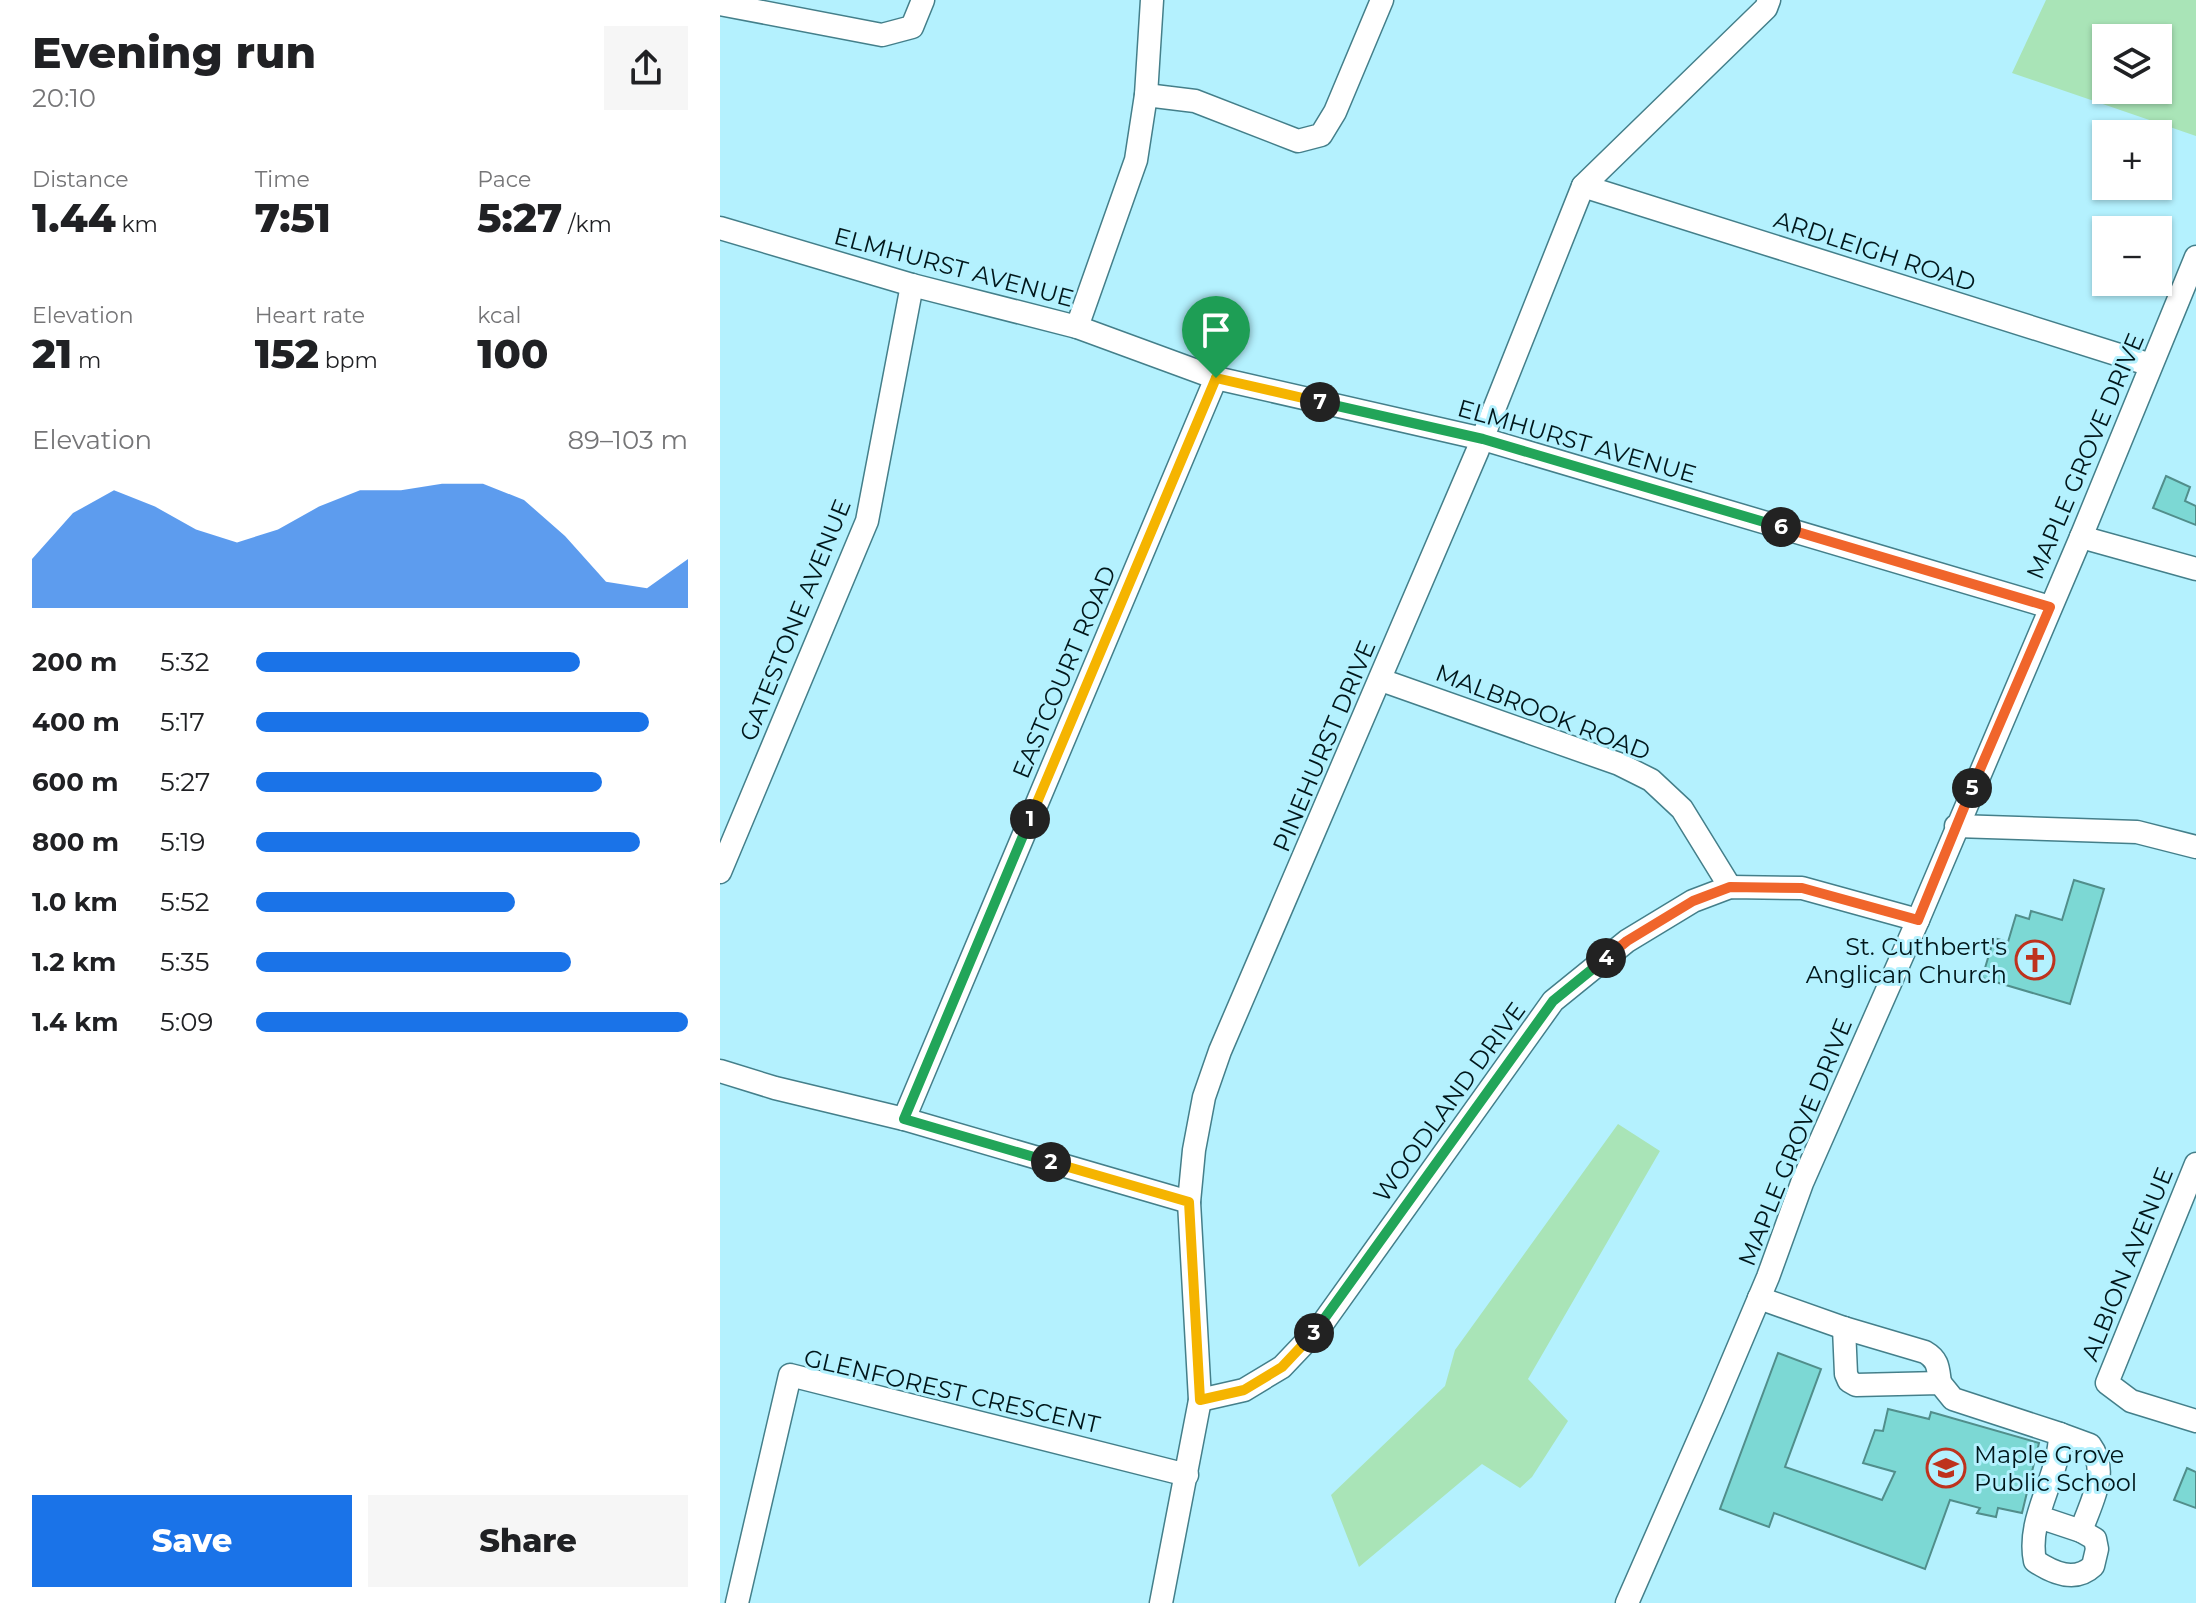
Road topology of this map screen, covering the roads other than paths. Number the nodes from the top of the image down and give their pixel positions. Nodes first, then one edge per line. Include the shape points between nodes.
1 (923, 0) edge
2 (1152, 0) edge
3 (1382, 0) edge
4 (1769, 0) edge
5 (720, 4) edge
6 (1146, 95) junction
7 (1583, 186) junction
8 (720, 228) edge
9 (2196, 257) edge
10 (912, 285) junction
11 (1077, 327) junction
12 (2151, 365) junction
13 (1216, 378) junction
14 (1483, 439) junction
15 (2081, 537) junction
16 (2196, 569) edge
17 (2050, 607) junction
18 (1381, 680) junction
19 (1956, 826) junction
20 (2196, 847) edge
21 (720, 872) edge
22 (1730, 887) junction
23 (1918, 920) junction
24 (720, 1071) edge
25 (904, 1119) junction
26 (2196, 1164) edge
27 (1189, 1202) junction
28 (1759, 1298) junction
29 (1844, 1328) junction
30 (1940, 1383) junction
31 (1200, 1400) junction
32 (2196, 1421) edge
33 (2060, 1434) junction
34 (1187, 1475) junction
35 (2039, 1517) junction
36 (2081, 1531) junction
37 (737, 1603) edge
38 (1161, 1603) edge
39 (1627, 1603) edge

1 - 5 street via 912,27 882,35
2 - 6 street
3 - 6 street via 1321,135 1298,141 1195,101
4 - 7 street, PINEHURST DRIVE
6 - 11 street via 1136,160
7 - 12 street, ARDLEIGH ROAD
7 - 14 street, PINEHURST DRIVE
8 - 10 street, ELMHURST AVENUE
9 - 12 street, MAPLE GROVE DRIVE
10 - 11 street, ELMHURST AVENUE
10 - 21 street, GATESTONE AVENUE via 867,521
11 - 13 street, ELMHURST AVENUE
12 - 15 street, MAPLE GROVE DRIVE
13 - 14 street, ELMHURST AVENUE
13 - 25 street, EASTCOURT ROAD
14 - 17 street, ELMHURST AVENUE
14 - 18 street, PINEHURST DRIVE
15 - 16 street
15 - 17 street, MAPLE GROVE DRIVE
17 - 19 street, MAPLE GROVE DRIVE
18 - 22 street, MALBROOK ROAD via 1651,780 1682,809
18 - 27 street, PINEHURST DRIVE via 1220,1051 1204,1097
19 - 20 street via 2137,832
19 - 23 street, MAPLE GROVE DRIVE
22 - 23 street, WOODLAND DRIVE via 1802,888
22 - 31 street, WOODLAND DRIVE via 1693,901 1627,941 1553,1001 1320,1327 1282,1367 1244,1390
23 - 28 street, MAPLE GROVE DRIVE via 1802,1183
24 - 25 street
25 - 27 street
26 - 32 street, ALBION AVENUE via 2107,1383 2131,1401
27 - 31 street, PINEHURST DRIVE
28 - 29 street
28 - 39 street, MAPLE GROVE DRIVE
29 - 30 street via 1934,1357
29 - 30 street via 1849,1381
30 - 33 street via 1953,1399
31 - 34 street, PINEHURST DRIVE
33 - 35 street
33 - 36 street via 2090,1445 2100,1463
34 - 37 street, GLENFOREST CRESCENT via 790,1375
34 - 38 street, PINEHURST DRIVE
35 - 36 street
35 - 36 street via 2032,1547 2035,1561 2053,1574 2079,1575 2093,1566 2095,1539

